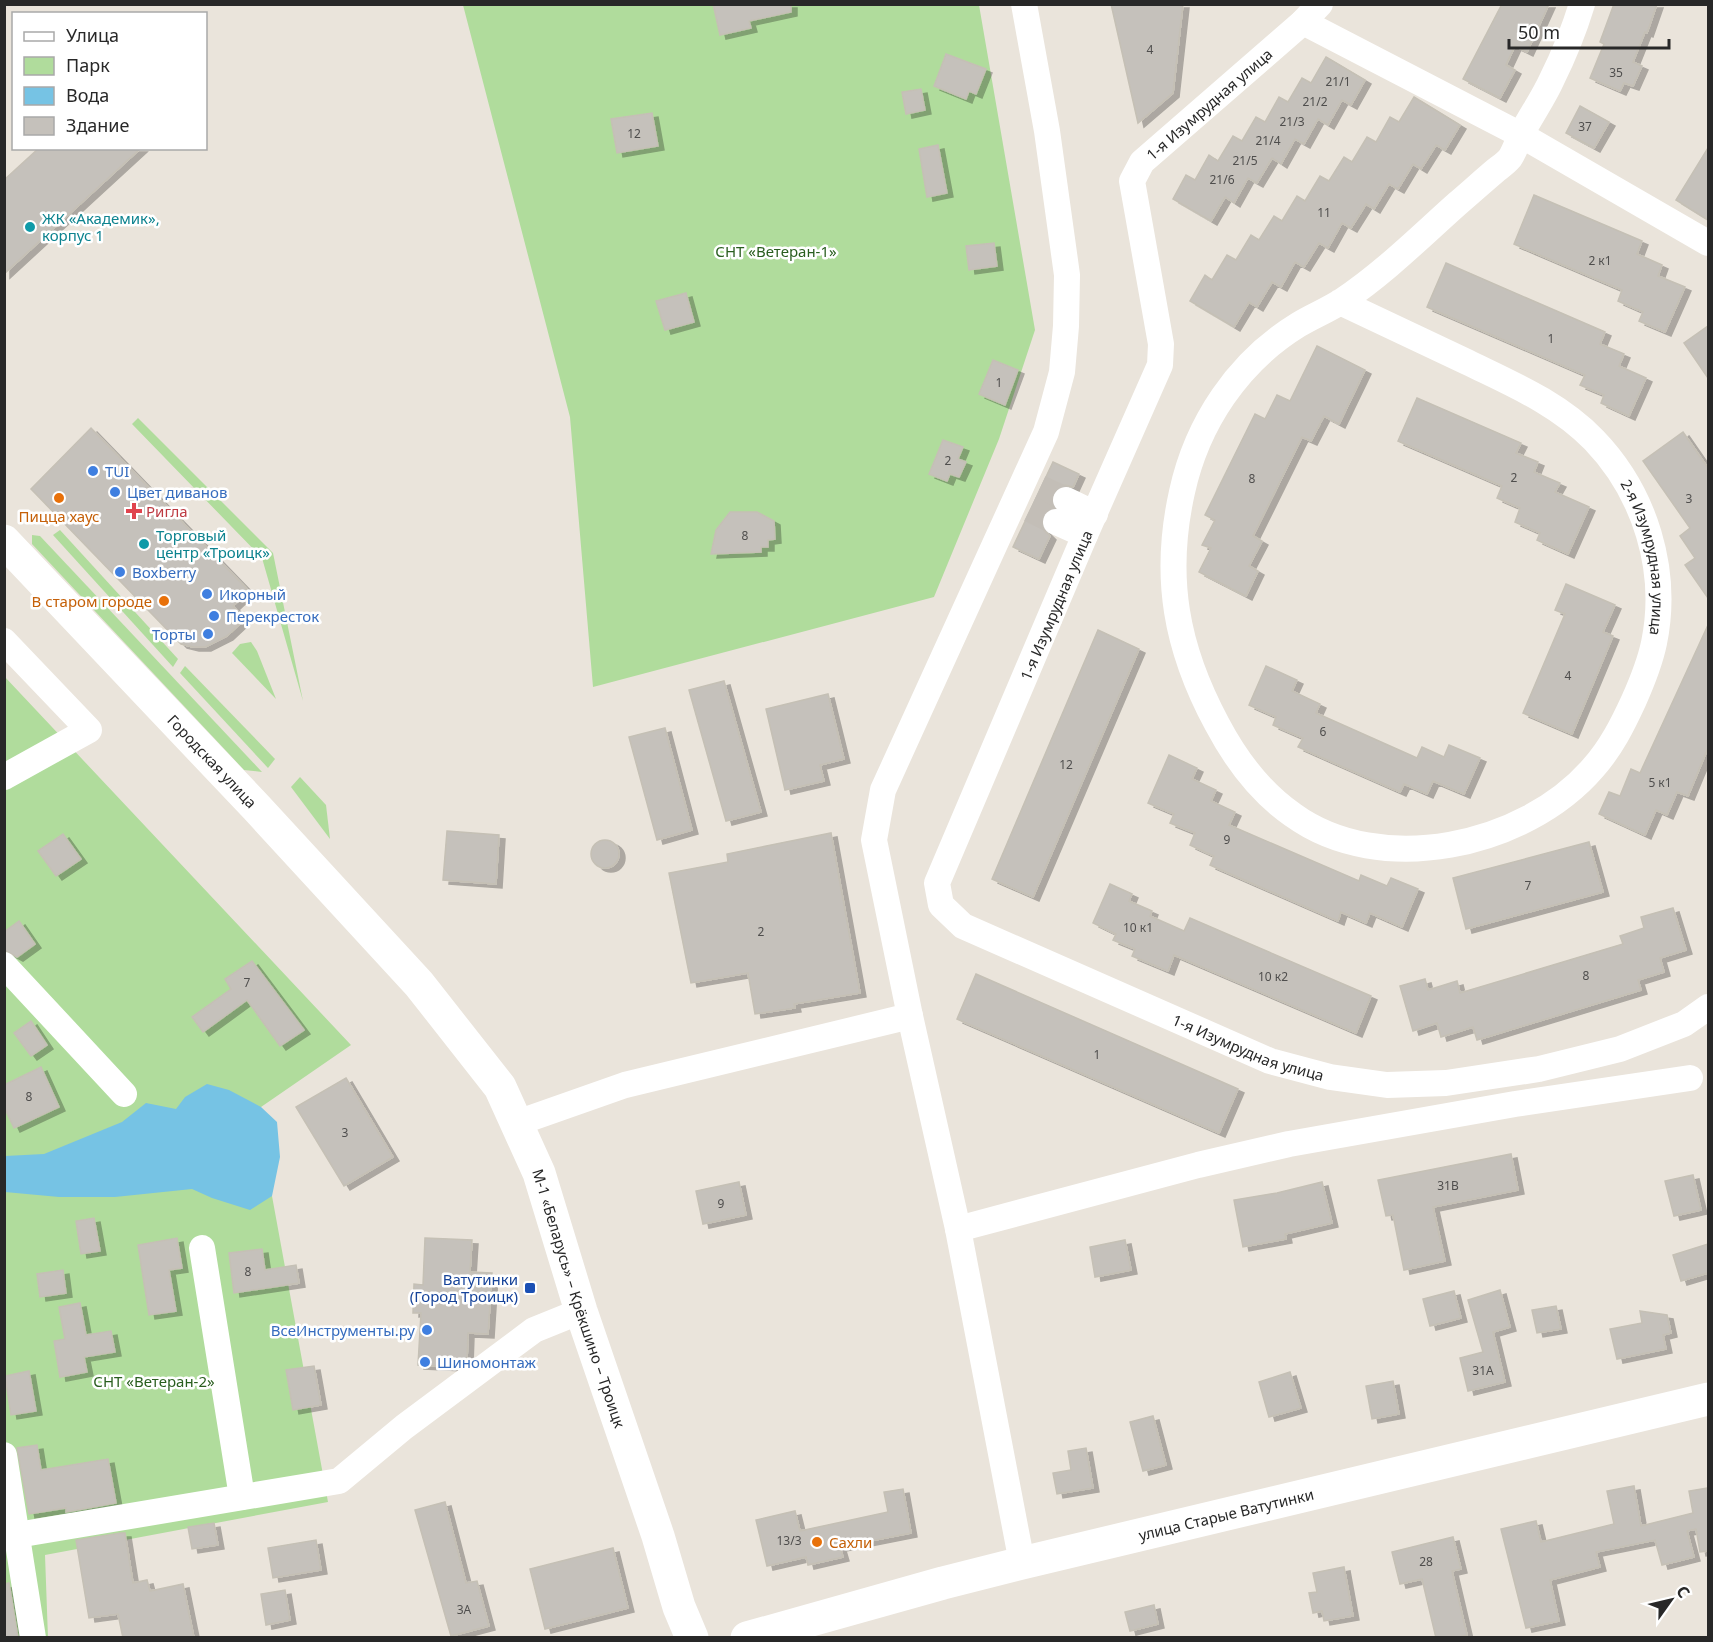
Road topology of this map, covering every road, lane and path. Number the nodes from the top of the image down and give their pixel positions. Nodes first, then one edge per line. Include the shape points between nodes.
1 (1024, 4) edge
2 (1582, 4) edge
3 (1312, 13) edge
4 (1521, 135) junction
5 (1708, 243) edge
6 (1340, 302) junction
7 (1061, 511) tunnel mouth
8 (1090, 524) junction
9 (10, 557) edge
10 (4, 641) edge
11 (4, 777) edge
12 (4, 964) edge
13 (419, 984) joint
14 (1708, 1007) edge
15 (910, 1016) junction
16 (1689, 1078) dead end
17 (124, 1094) dead end
18 (516, 1123) junction
19 (958, 1229) junction
20 (202, 1248) dead end
21 (581, 1311) junction
22 (1708, 1399) edge
23 (4, 1455) edge
24 (242, 1497) junction
25 (17, 1534) junction
26 (1022, 1563) junction
27 (33, 1638) edge
28 (692, 1638) edge
29 (747, 1638) edge

1 - 15 street via 1067,275 1062,372 1027,495 883,790 874,840
2 - 4 street, 2-я Изумрудная улица via 1552,81
3 - 4 street, 1-я Изумрудная улица
3 - 8 street, 1-я Изумрудная улица via 1142,162 1132,181 1161,344 1160,365
4 - 5 street, 1-я Изумрудная улица
4 - 6 street, 2-я Изумрудная улица via 1510,158 1373,278
6 - 6 street, 2-я Изумрудная улица via 1263,351 1216,405 1197,443 1174,532 1173,592 1181,639 1199,691 1221,732 1252,778 1291,814 1323,833 1359,844 1404,850 1487,837 1529,818 1563,795 1592,770 1619,733 1654,643 1657,576 1650,539 1638,502 1621,473 1595,441 1565,415 1516,386
7 - 8 street
8 - 14 street, 1-я Изумрудная улица via 937,883 941,905 963,926 1270,1061 1330,1077 1387,1085 1446,1083 1539,1069 1620,1049 1684,1024
9 - 13 main road, Городская улица via 248,798
10 - 11 street via 89,730
12 - 17 street
13 - 18 main road, М-1 «Беларусь» – Крёкшино – Троицк via 500,1087
15 - 18 street via 625,1085
15 - 19 street
16 - 19 street via 1289,1144
18 - 21 main road, М-1 «Беларусь» – Крёкшино – Троицк via 539,1173
19 - 26 street
20 - 24 street
21 - 24 street via 534,1330 339,1481
21 - 28 main road, М-1 «Беларусь» – Крёкшино – Троицк
22 - 26 main road, улица Старые Ватутинки
23 - 25 street
24 - 25 street
25 - 27 street
26 - 29 main road, улица Старые Ватутинки

